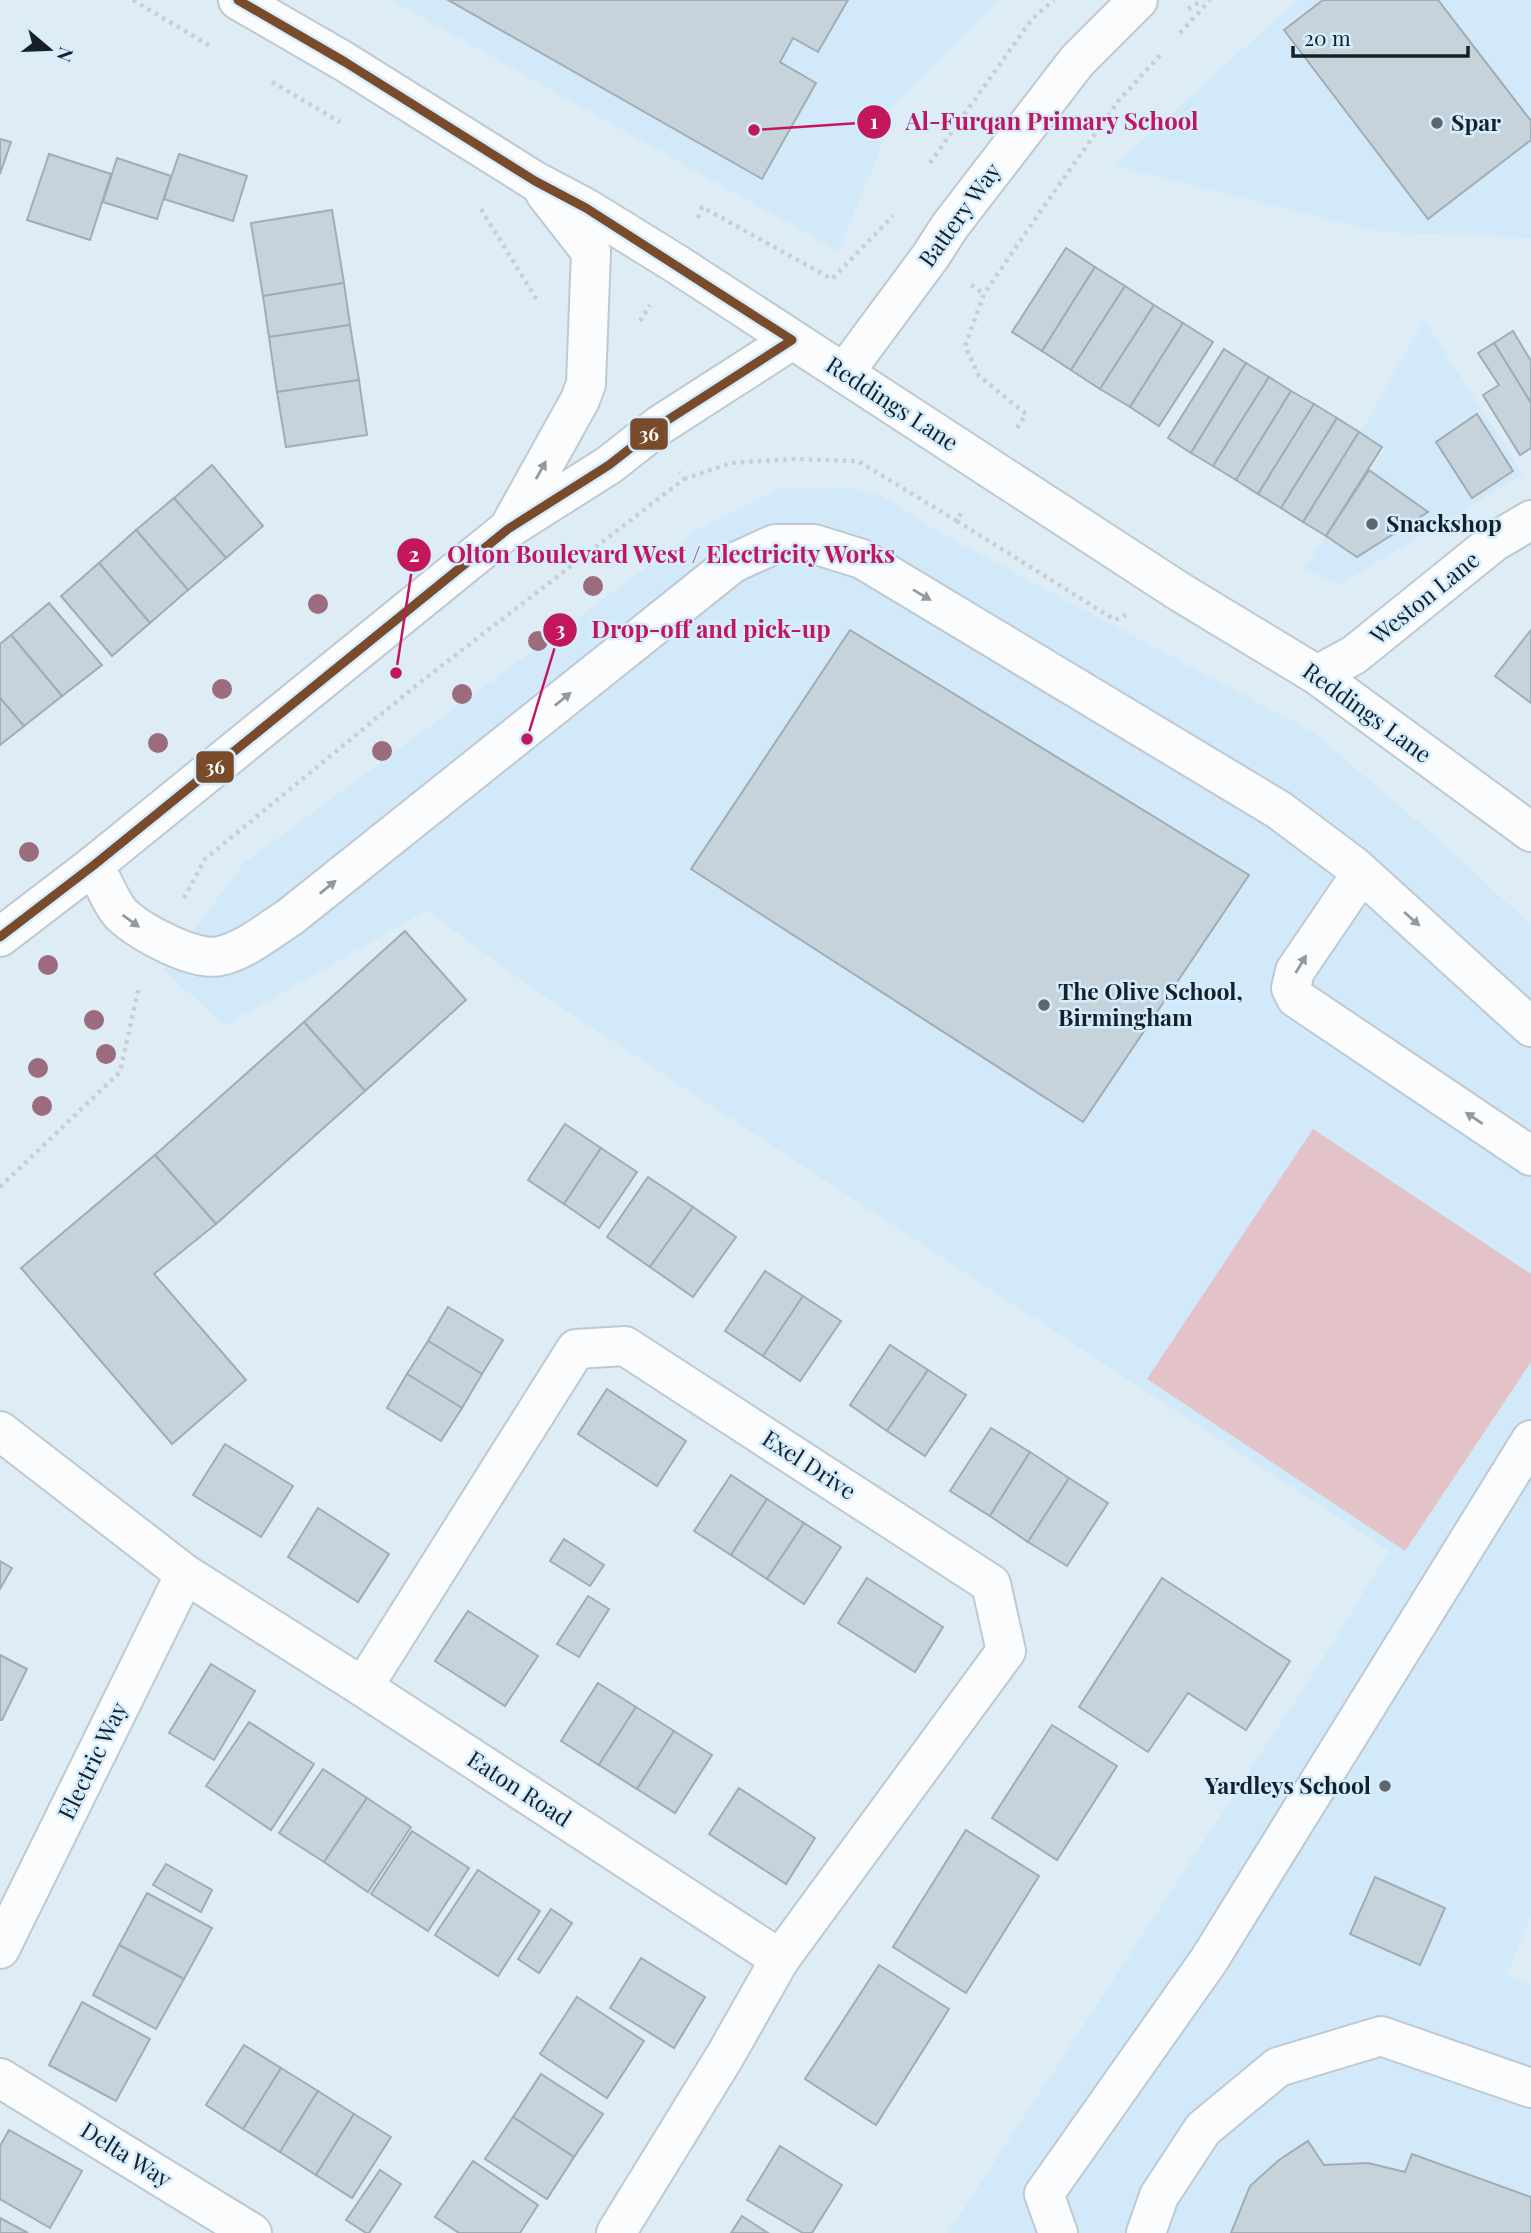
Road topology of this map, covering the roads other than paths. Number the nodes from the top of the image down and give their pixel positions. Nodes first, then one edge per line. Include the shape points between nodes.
1 (237, 0) edge
2 (1138, 0) edge
3 (535, 181) junction
4 (792, 340) junction
5 (844, 373) junction
6 (1531, 520) edge
7 (508, 529) junction
8 (1317, 674) junction
9 (1531, 832) edge
10 (94, 865) junction
11 (1362, 874) junction
12 (0, 937) edge
13 (1531, 1027) edge
14 (1531, 1156) edge
15 (0, 1431) edge
16 (1531, 1440) edge
17 (185, 1574) junction
18 (363, 1687) junction
19 (0, 1949) edge
20 (780, 1959) junction
21 (0, 2078) edge
22 (1531, 2088) edge
23 (252, 2233) edge
24 (616, 2233) edge
25 (1058, 2233) edge
26 (1146, 2233) edge

1 - 3 street, Reddings Lane
2 - 5 street, Battery Way via 1077,61
3 - 4 street, Reddings Lane via 586,208
7 -> 3 street via 586,384 591,252
4 - 5 street, Reddings Lane
4 - 7 street
5 - 8 street, Reddings Lane via 1181,592
6 - 8 street, Weston Lane via 1494,542 1354,655
7 - 10 street
8 - 9 street, Reddings Lane
10 -> 11 street via 122,915 160,941 217,957 242,949 290,917 733,563 775,544 814,544 862,559 1279,810
10 - 12 street
11 -> 13 street
14 -> 11 street via 1296,998 1291,988 1295,971
15 - 17 street, Eaton Road
16 - 25 street via 1209,1960 1044,2194
17 - 18 street, Eaton Road
17 - 19 street, Electric Way
18 - 20 street, Eaton Road
18 - 20 street, Exel Drive via 576,1349 625,1346 991,1584 1006,1651
20 - 24 street
21 - 23 street, Delta Way
22 - 26 street via 1381,2036 1278,2067 1203,2129 1159,2196

